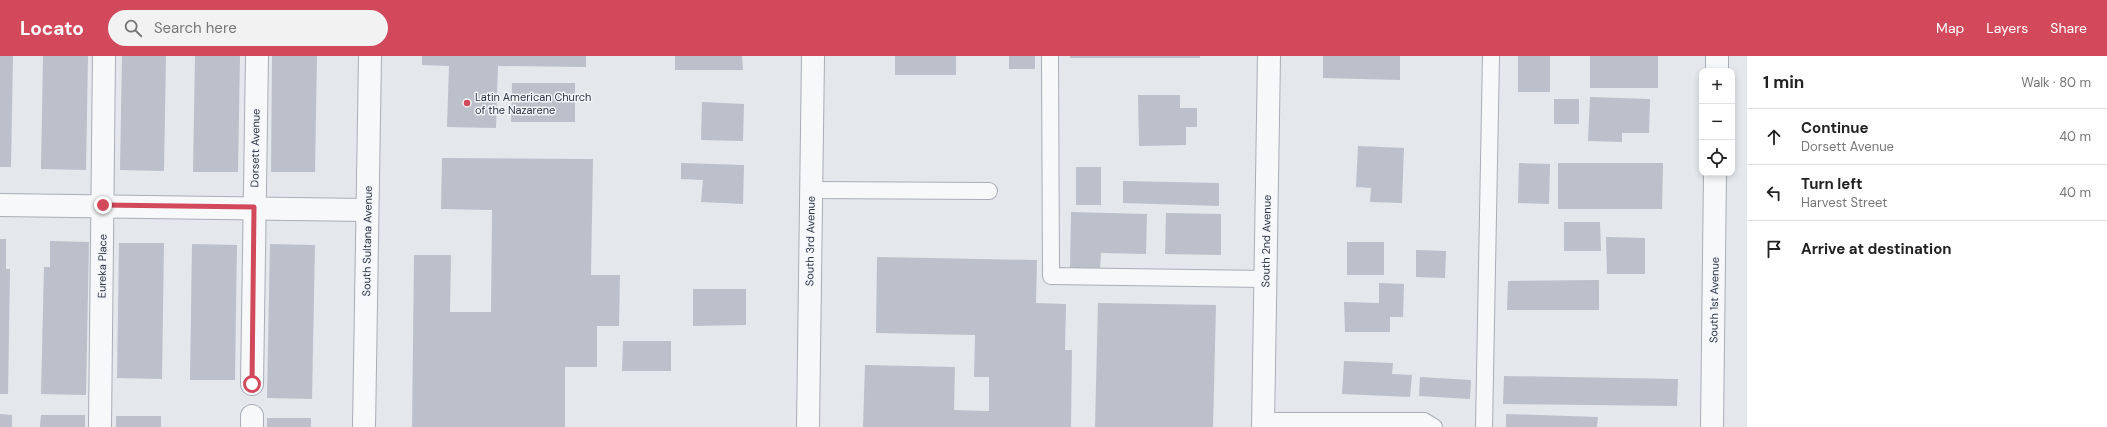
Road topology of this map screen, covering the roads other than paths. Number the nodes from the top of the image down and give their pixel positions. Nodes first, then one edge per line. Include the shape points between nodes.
1 (104, 56) edge
2 (257, 56) edge
3 (370, 56) edge
4 (813, 56) edge
5 (1050, 56) edge
6 (1269, 56) edge
7 (1491, 56) edge
8 (1717, 56) edge
9 (1716, 68) edge
10 (1715, 176) edge
11 (811, 190) junction
12 (989, 191) dead end
13 (0, 205) edge
14 (103, 205) junction
15 (254, 207) junction
16 (367, 210) junction
17 (1265, 279) junction
18 (252, 384) dead end
19 (1263, 424) edge
20 (100, 427) edge
21 (364, 427) edge
22 (808, 427) edge
23 (1434, 427) edge
24 (1484, 427) edge
25 (1712, 427) edge

1 - 14 street, Eureka Place
2 - 15 street, Dorsett Avenue
3 - 16 street, South Sultana Avenue
4 - 11 street, South 3rd Avenue
5 - 17 lane via 1051,276
6 - 17 street, South 2nd Avenue
7 - 24 lane
8 - 9 street
10 - 25 street, South 1st Avenue
11 - 12 lane
11 - 22 street, South 3rd Avenue
13 - 14 street
14 - 15 street
14 - 20 street, Eureka Place
15 - 16 street
15 - 18 street, Dorsett Avenue
16 - 21 street, South Sultana Avenue
17 - 19 street, South 2nd Avenue
19 - 23 lane via 1424,421

